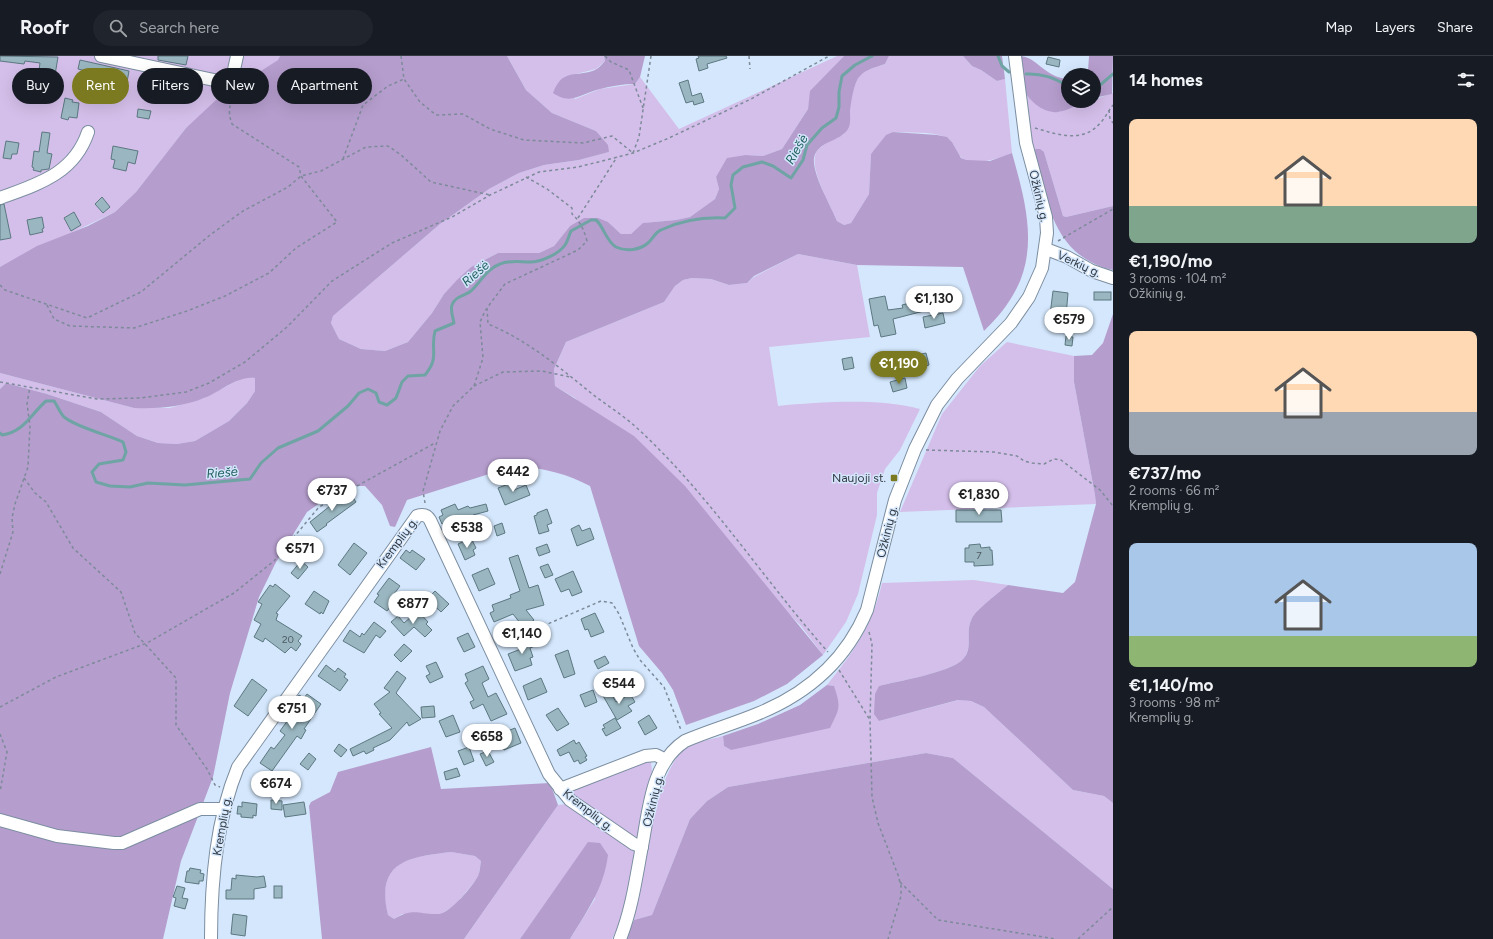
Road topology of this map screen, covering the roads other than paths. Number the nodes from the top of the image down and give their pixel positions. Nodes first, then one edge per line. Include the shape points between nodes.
1 (101, 56) edge
2 (237, 56) edge
3 (1015, 56) edge
4 (88, 132) dead end
5 (0, 198) edge
6 (1046, 248) junction
7 (1113, 278) edge
8 (666, 760) junction
9 (560, 789) junction
10 (223, 809) junction
11 (0, 820) edge
12 (642, 847) junction
13 (211, 939) edge
14 (620, 939) edge

1 - 2 street via 228,83 232,79
3 - 6 street, Ožkinių g. via 1024,130 1046,217
4 - 5 street via 80,152 60,172
6 - 7 street, Verkių g. via 1068,256 1092,271
6 - 8 street, Ožkinių g. via 1036,283 1021,310 944,394 937,405 895,500 876,579 860,625 843,653 806,688 787,700 685,741
8 - 9 street via 656,755 645,756
8 - 12 street, Ožkinių g. via 653,792
9 - 10 street, Kremplių g. via 549,774 428,516 422,514 417,516 238,767
9 - 12 street, Kremplių g. via 589,814
10 - 11 street via 200,809 122,843 114,844 58,836
10 - 13 street, Kremplių g. via 213,895
12 - 14 street, Ožkinių g. via 630,908

